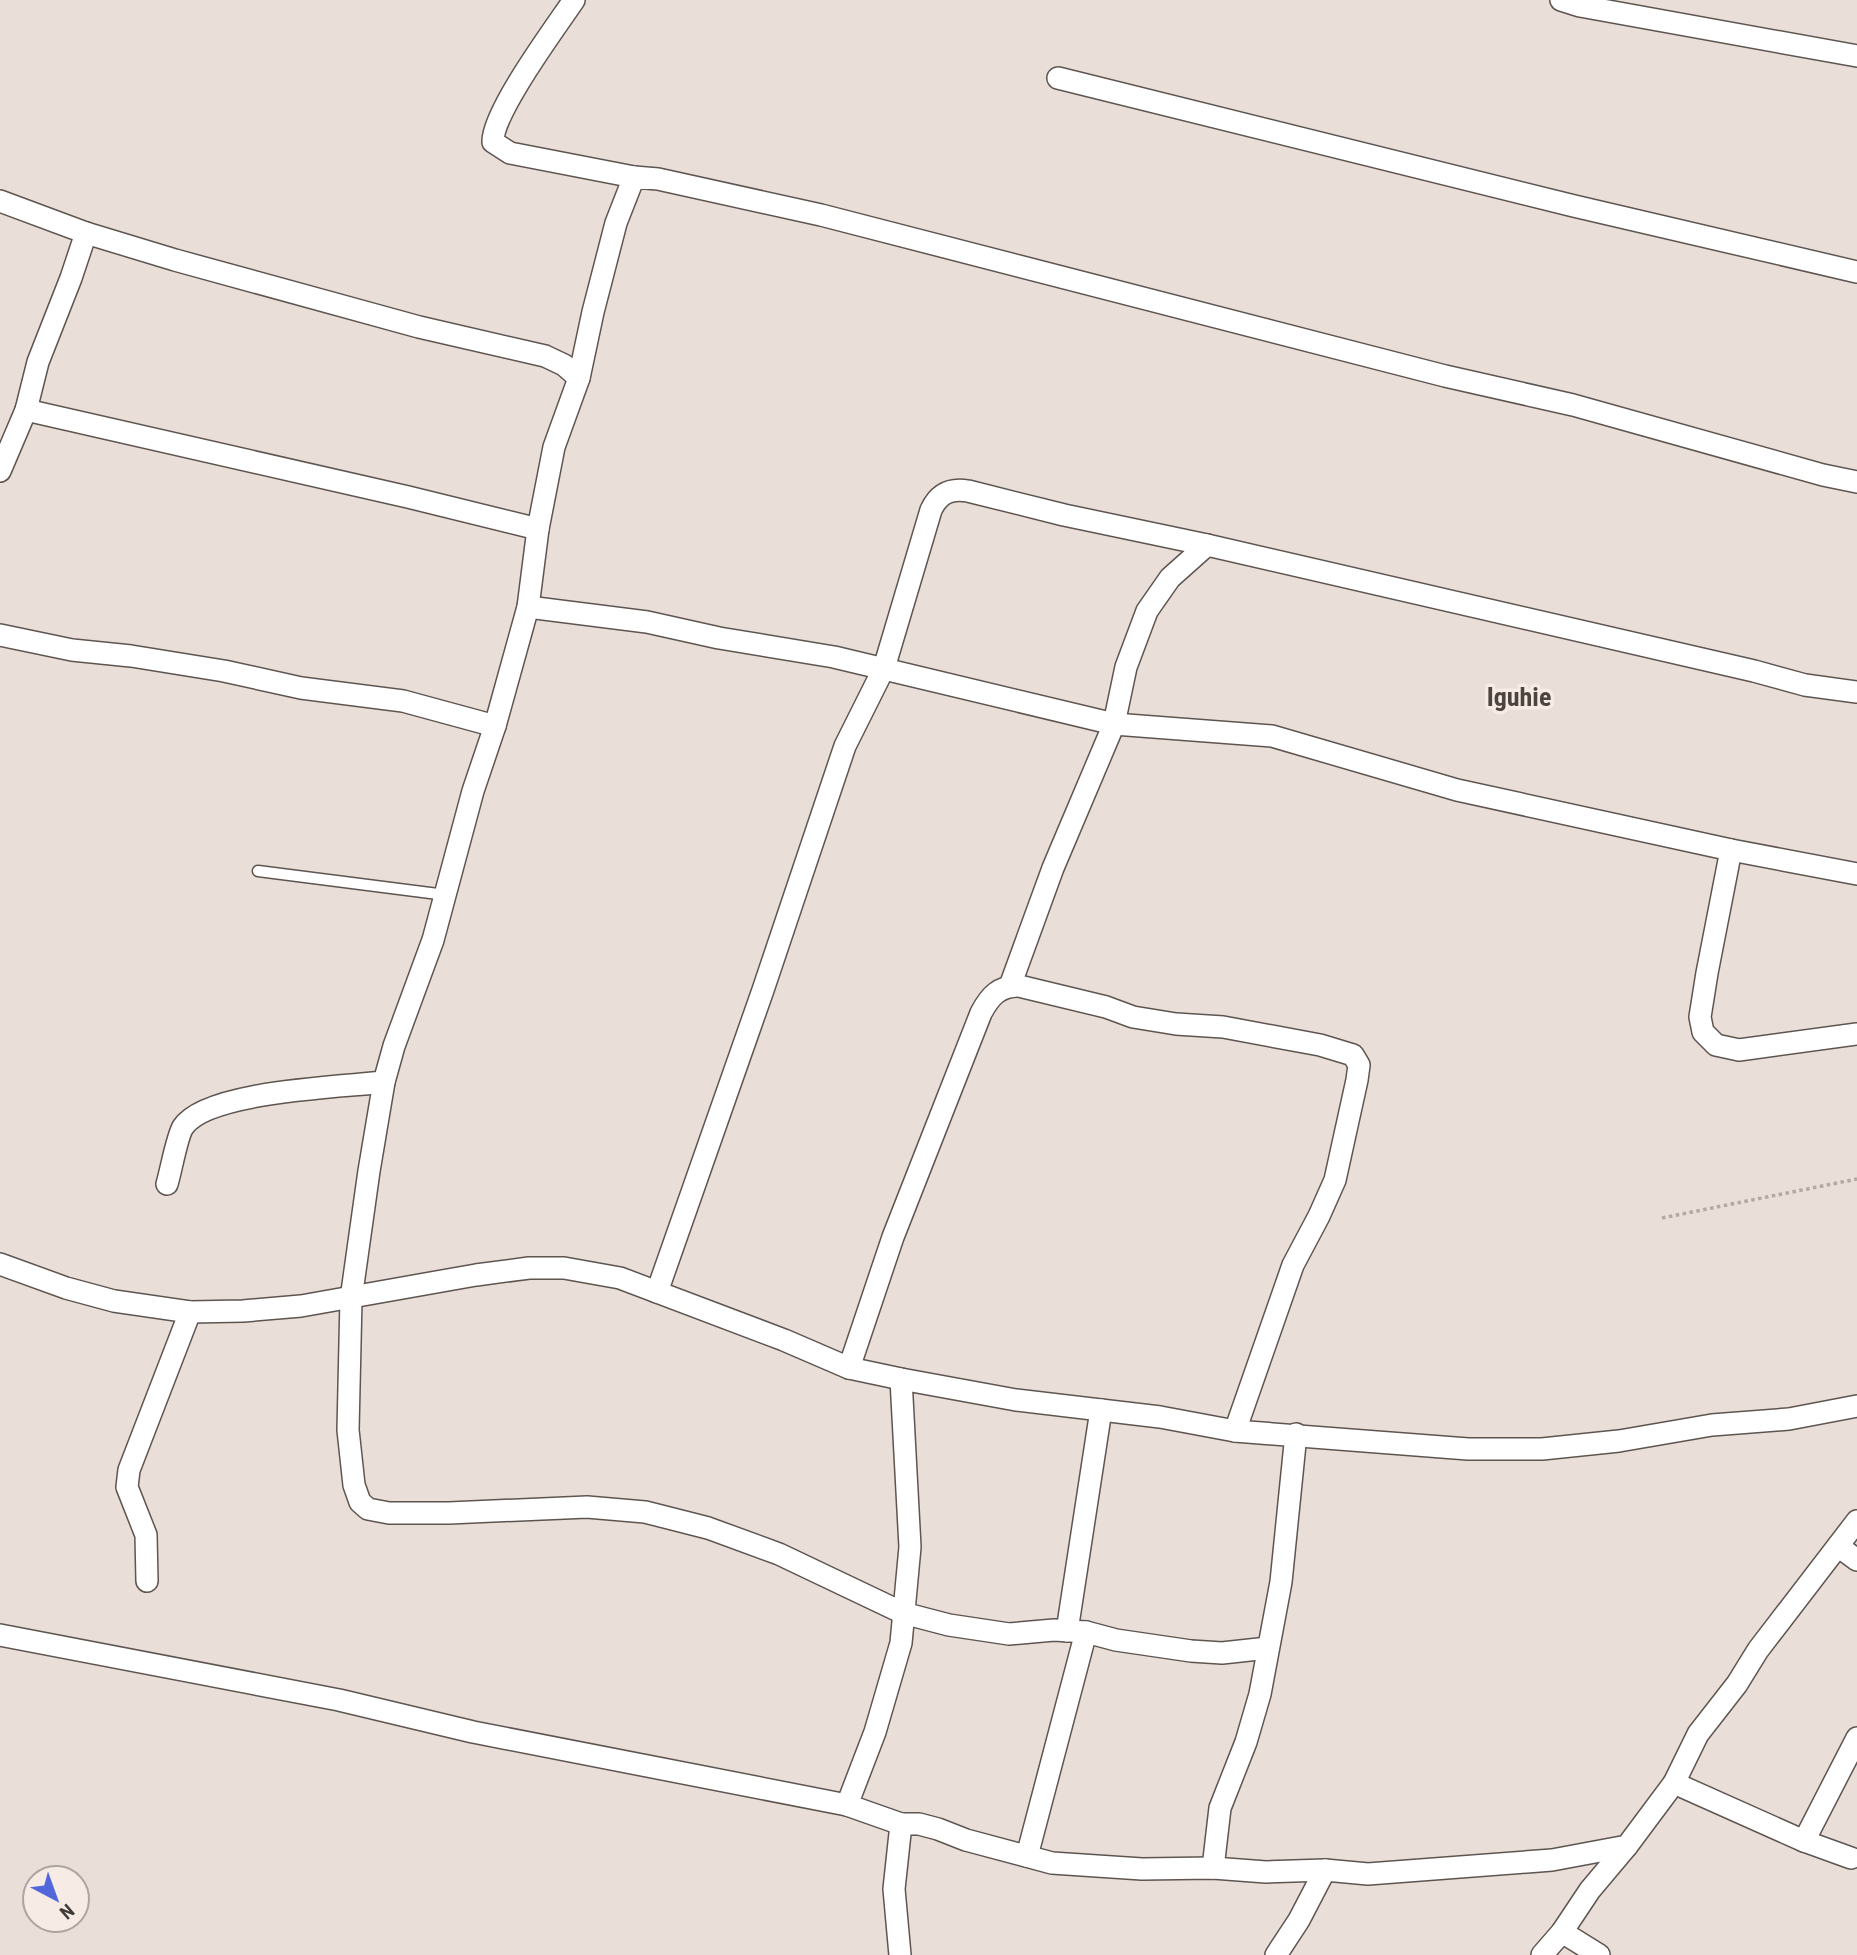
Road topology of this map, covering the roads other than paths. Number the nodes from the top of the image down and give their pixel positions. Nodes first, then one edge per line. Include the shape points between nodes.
1 (574, 0) edge
2 (1561, 0) edge
3 (1857, 57) edge
4 (1058, 78) dead end
5 (634, 177) junction
6 (0, 201) edge
7 (86, 233) junction
8 (1857, 272) edge
9 (579, 378) junction
10 (26, 411) junction
11 (0, 471) edge
12 (1857, 482) edge
13 (538, 529) junction
14 (1207, 545) junction
15 (528, 607) junction
16 (0, 635) edge
17 (884, 668) junction
18 (1857, 692) edge
19 (1114, 724) junction
20 (495, 726) junction
21 (1731, 850) junction
22 (258, 871) dead end
23 (1857, 874) edge
24 (446, 895) junction
25 (1010, 986) junction
26 (1857, 1034) edge
27 (384, 1082) junction
28 (167, 1184) dead end
29 (0, 1264) edge
30 (657, 1292) junction
31 (351, 1298) junction
32 (190, 1312) junction
33 (849, 1368) junction
34 (901, 1380) junction
35 (1857, 1406) edge
36 (1101, 1410) junction
37 (1235, 1431) junction
38 (1296, 1434) junction
39 (1857, 1521) edge
40 (1839, 1546) junction
41 (1857, 1560) edge
42 (147, 1581) dead end
43 (903, 1613) junction
44 (1077, 1631) junction
45 (0, 1635) edge
46 (1268, 1648) junction
47 (1857, 1738) edge
48 (1674, 1783) junction
49 (847, 1805) junction
50 (901, 1824) junction
51 (1804, 1841) junction
52 (1627, 1846) junction
53 (1027, 1856) junction
54 (1851, 1858) dead end
55 (1213, 1868) junction
56 (1325, 1870) junction
57 (1562, 1932) junction
58 (900, 1955) edge
59 (1276, 1955) edge
60 (1542, 1955) edge
61 (1599, 1955) edge

1 - 5 street via 501,111 493,142 510,153
2 - 3 street
4 - 8 street
5 - 9 street via 616,222
5 - 12 street via 821,215 1573,405
6 - 7 street
7 - 9 street via 419,327 545,356
7 - 10 street via 38,362
9 - 13 street via 554,447
10 - 11 street
10 - 13 street
13 - 15 street
14 - 17 street via 968,491 948,491 931,510
14 - 18 street via 1805,685
14 - 19 street via 1170,578 1147,611 1126,667
15 - 17 street via 647,622
15 - 20 street
16 - 20 street via 301,688 403,701
17 - 19 street
17 - 30 street via 845,746
19 - 21 street via 1272,736 1457,790
19 - 25 street via 1053,868
20 - 24 street
21 - 23 street
21 - 26 street via 1705,984 1700,1017 1703,1032 1716,1045 1739,1050
22 - 24 lane
24 - 27 street
25 - 33 street via 994,993 978,1020 893,1237
25 - 37 street via 1070,997 1133,1017 1320,1045 1357,1060 1357,1080 1335,1180 1293,1265
27 - 28 street via 264,1093 211,1107 183,1126
27 - 31 street
29 - 32 street via 114,1301
30 - 31 street via 591,1271 529,1268
30 - 33 street
31 - 32 street via 301,1306
31 - 43 street via 348,1430 354,1485 360,1503 368,1509 449,1514 587,1507 645,1512 708,1528 779,1554
32 - 42 street via 129,1470 127,1487 146,1535
33 - 34 street
34 - 36 street
34 - 43 street via 911,1547
35 - 38 street via 1789,1419 1542,1449 1468,1449
36 - 37 street
36 - 44 street
37 - 38 street
38 - 46 street via 1281,1583
39 - 40 street
40 - 41 street
40 - 48 street via 1698,1734
43 - 44 street via 1010,1634
43 - 49 street via 901,1643 888,1689
44 - 46 street via 1191,1651
44 - 53 street
45 - 49 street
46 - 55 street via 1253,1721 1220,1808
47 - 51 street
48 - 51 street
48 - 52 street
49 - 50 street
50 - 53 street via 919,1824
50 - 58 street via 894,1889
51 - 54 street
52 - 56 street via 1503,1865 1368,1874
52 - 57 street
53 - 55 street via 1080,1866
55 - 56 street
56 - 59 street
57 - 60 street
57 - 61 street

